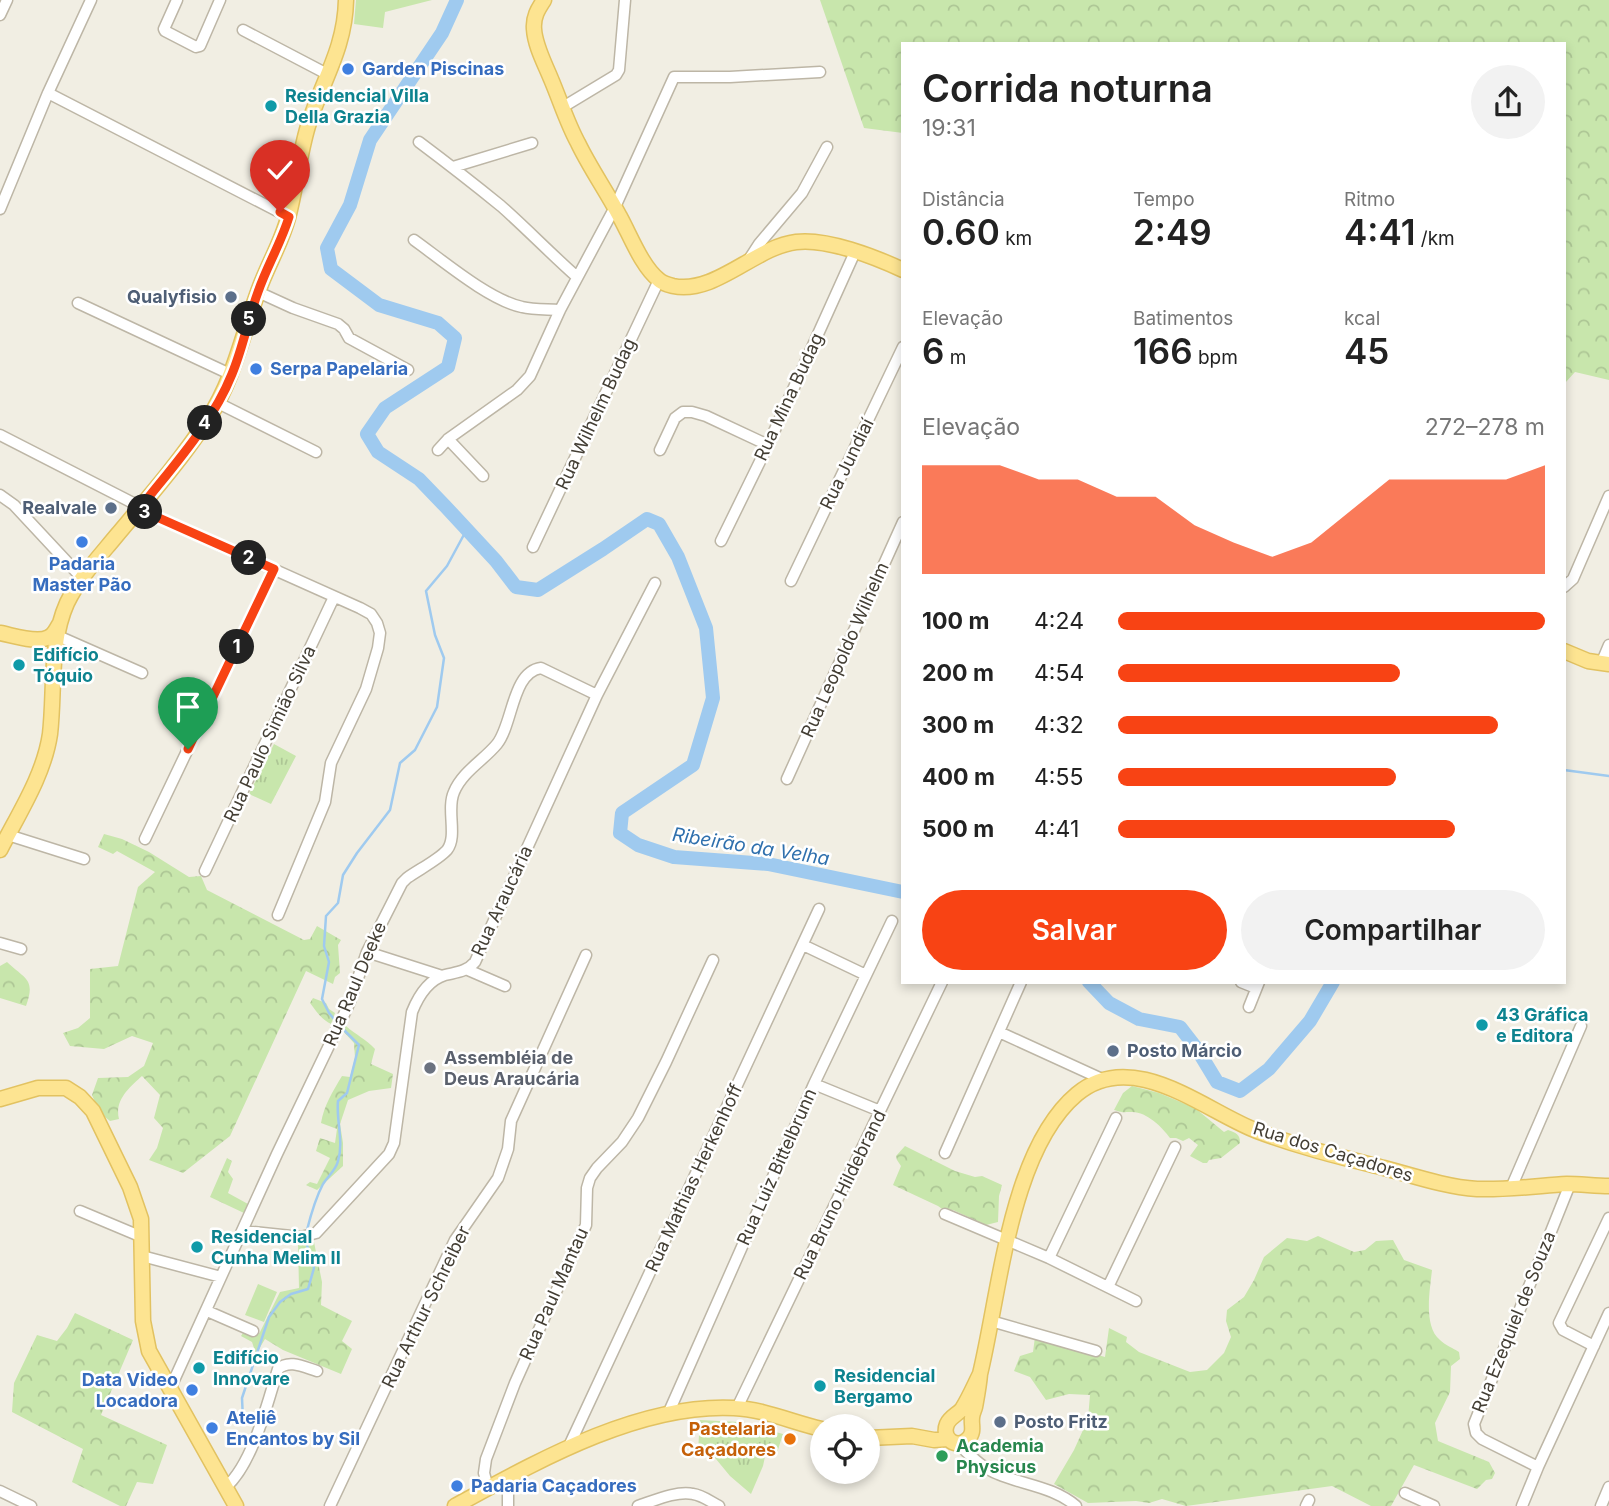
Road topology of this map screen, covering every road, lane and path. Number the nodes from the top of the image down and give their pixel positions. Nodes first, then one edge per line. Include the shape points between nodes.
1 (7, 0) edge
2 (91, 0) edge
3 (177, 0) edge
4 (220, 0) edge
5 (346, 0) edge
6 (544, 0) edge
7 (625, 0) edge
8 (0, 15) edge
9 (243, 30) dead end
10 (820, 72) dead end
11 (329, 75) junction
12 (48, 93) junction
13 (563, 107) junction
14 (419, 142) dead end
15 (532, 143) dead end
16 (827, 147) dead end
17 (453, 167) junction
18 (615, 207) junction
19 (0, 209) edge
20 (289, 217) junction
21 (414, 240) dead end
22 (855, 252) junction
23 (748, 261) junction
24 (901, 269) edge
25 (578, 277) junction
26 (659, 280) junction
27 (258, 292) junction
28 (78, 303) dead end
29 (560, 310) junction
30 (901, 350) edge
31 (408, 370) dead end
32 (232, 375) junction
33 (218, 403) junction
34 (0, 435) edge
35 (448, 439) junction
36 (768, 445) junction
37 (438, 450) dead end
38 (660, 450) dead end
39 (316, 452) dead end
40 (483, 476) dead end
41 (0, 495) edge
42 (1609, 496) edge
43 (140, 508) junction
44 (901, 526) edge
45 (721, 541) dead end
46 (533, 547) dead end
47 (274, 569) junction
48 (82, 578) junction
49 (791, 580) dead end
50 (655, 583) dead end
51 (1566, 585) edge
52 (334, 597) junction
53 (59, 629) junction
54 (0, 633) edge
55 (29, 639) junction
56 (1609, 645) edge
57 (1566, 652) edge
58 (1605, 664) edge
59 (53, 668) junction
60 (142, 673) dead end
61 (597, 695) junction
62 (787, 779) dead end
63 (4, 834) edge
64 (145, 839) dead end
65 (0, 850) edge
66 (84, 859) dead end
67 (205, 871) dead end
68 (820, 909) dead end
69 (278, 915) dead end
70 (892, 921) dead end
71 (0, 943) edge
72 (803, 945) junction
73 (22, 950) dead end
74 (367, 952) junction
75 (586, 956) dead end
76 (713, 960) dead end
77 (468, 970) junction
78 (866, 975) junction
79 (442, 976) junction
80 (941, 984) edge
81 (1020, 984) edge
82 (1257, 985) edge
83 (505, 986) dead end
84 (1249, 1007) dead end
85 (1581, 1026) dead end
86 (999, 1032) junction
87 (1104, 1080) junction
88 (814, 1084) junction
89 (0, 1099) edge
90 (880, 1111) junction
91 (1116, 1118) dead end
92 (1175, 1147) dead end
93 (945, 1153) dead end
94 (1570, 1184) junction
95 (1609, 1186) edge
96 (1511, 1188) junction
97 (80, 1211) dead end
98 (945, 1214) dead end
99 (1609, 1218) edge
100 (243, 1231) junction
101 (142, 1237) junction
102 (1008, 1240) junction
103 (142, 1256) junction
104 (1049, 1258) junction
105 (221, 1277) junction
106 (1108, 1287) junction
107 (1136, 1301) dead end
108 (206, 1311) junction
109 (1609, 1313) edge
110 (991, 1321) junction
111 (253, 1331) dead end
112 (1594, 1346) junction
113 (1096, 1351) dead end
114 (317, 1371) dead end
115 (170, 1389) junction
116 (737, 1408) junction
117 (668, 1414) junction
118 (966, 1415) junction
119 (948, 1422) junction
120 (810, 1426) edge
121 (912, 1436) junction
122 (880, 1437) edge
123 (958, 1441) junction
124 (569, 1447) junction
125 (1538, 1467) junction
126 (508, 1477) junction
127 (1609, 1487) edge
128 (226, 1488) junction
129 (488, 1488) junction
130 (0, 1491) edge
131 (1405, 1493) dead end
132 (666, 1502) edge
133 (31, 1506) edge
134 (236, 1506) edge
135 (330, 1506) edge
136 (455, 1506) edge
137 (508, 1506) edge
138 (638, 1506) edge
139 (719, 1506) edge
140 (1076, 1506) edge
141 (1434, 1506) edge
142 (1522, 1506) edge
143 (1601, 1506) edge

1 - 8 street
2 - 12 street
3 - 4 street via 164,29 196,47
5 - 11 main road via 341,40
6 - 13 main road via 534,17 536,42
7 - 13 street via 619,70
9 - 11 street
10 - 18 street via 674,77
11 - 20 main road via 305,136
12 - 19 street
12 - 20 street
13 - 18 main road via 576,140
14 - 17 street
15 - 17 street
16 - 23 street via 802,193
17 - 25 street
18 - 25 street
18 - 26 main road via 635,247
20 - 27 main road
21 - 29 street via 511,304
22 - 23 main road via 826,243 794,242
22 - 24 main road
22 - 36 street, Rua Mina Budag
23 - 26 main road via 713,280 684,288
25 - 29 street
26 - 46 street, Rua Wilhelm Budag
27 - 31 street via 338,324 349,338
27 - 32 main road
28 - 32 street
29 - 35 street via 525,383
30 - 49 street, Rua Jundiaí
32 - 33 main road
33 - 39 street
33 - 43 main road
34 - 43 street
35 - 37 street
35 - 40 street
36 - 38 street via 706,416 683,412 675,418
36 - 45 street, Rua Mina Budag
41 - 48 street via 15,505
42 - 51 street via 1573,579
43 - 47 street
43 - 48 main road
44 - 62 street, Rua Leopoldo Wilhelm
47 - 52 street
47 - 64 street
48 - 53 main road
50 - 61 street, Rua Araucária
52 - 67 street, Rua Paulo Simião Silva
52 - 69 street via 371,614 380,634 378,648 366,689 331,763 325,802
53 - 55 main road via 45,639
53 - 59 main road
53 - 60 street
54 - 55 main road
55 - 59 main road via 46,649
56 - 58 street
57 - 58 main road
59 - 63 main road via 44,759
61 - 74 street, Rua Raul Deeke via 541,668 527,674 498,743 454,790 452,835 446,851 402,883
61 - 77 street, Rua Araucária
63 - 65 main road
63 - 66 street
68 - 72 street, Rua Mathias Herkenhoff
70 - 78 street, Rua Luiz Bittelbrunn
71 - 73 street
72 - 78 street
72 - 124 street, Rua Mathias Herkenhoff
74 - 79 street
74 - 100 street, Rua Raul Deeke via 349,1004
75 - 135 street, Rua Arthur Schreiber via 511,1121 498,1178 455,1240
76 - 129 street, Rua Paul Mantau via 638,1118 590,1178 586,1225 486,1459
77 - 79 street, Rua Araucária
77 - 83 street
78 - 88 street, Rua Luiz Bittelbrunn
79 - 100 street via 427,986 412,1012 390,1154 316,1233 301,1237
80 - 90 street, Rua Bruno Hildebrand
81 - 86 street
82 - 84 street
85 - 96 street
86 - 87 street
86 - 93 street
87 - 96 main road, Rua dos Caçadores via 1131,1078 1164,1085 1245,1127 1290,1144 1423,1179 1476,1189
87 - 102 main road, Rua dos Caçadores via 1075,1095 1050,1126 1018,1195
88 - 90 street
88 - 117 street, Rua Luiz Bittelbrunn
89 - 101 main road via 54,1087 80,1097 93,1111 130,1187
90 - 116 street, Rua Bruno Hildebrand
91 - 104 street
92 - 106 street
94 - 95 main road, Rua dos Caçadores
94 - 96 main road, Rua dos Caçadores
94 - 125 street, Rua Ezequiel de Souza via 1474,1424 1482,1439
97 - 101 street
98 - 102 street
99 - 112 street via 1559,1323 1563,1330
100 - 105 street, Rua Raul Deeke
101 - 103 main road
102 - 104 street
102 - 110 main road, Rua dos Caçadores
103 - 105 street
103 - 115 main road via 145,1335
104 - 106 street
105 - 108 street, Rua Raul Deeke
106 - 107 street
108 - 111 street
108 - 115 street, Rua Raul Deeke
109 - 112 street
110 - 113 street
110 - 118 main road, Rua dos Caçadores
112 - 125 street
114 - 128 street via 291,1363 278,1369 257,1437
115 - 128 main road
116 - 117 main road
116 - 120 main road
117 - 124 main road
118 - 119 main road
118 - 123 main road via 973,1427
119 - 121 main road
119 - 123 main road via 945,1431
121 - 122 main road
121 - 123 main road
123 - 140 street via 1001,1475 1059,1494
124 - 126 main road
125 - 142 street
126 - 129 main road
126 - 137 street
127 - 143 street
128 - 134 main road
129 - 136 main road
130 - 133 street
131 - 141 street
132 - 138 street
132 - 139 street via 686,1493

